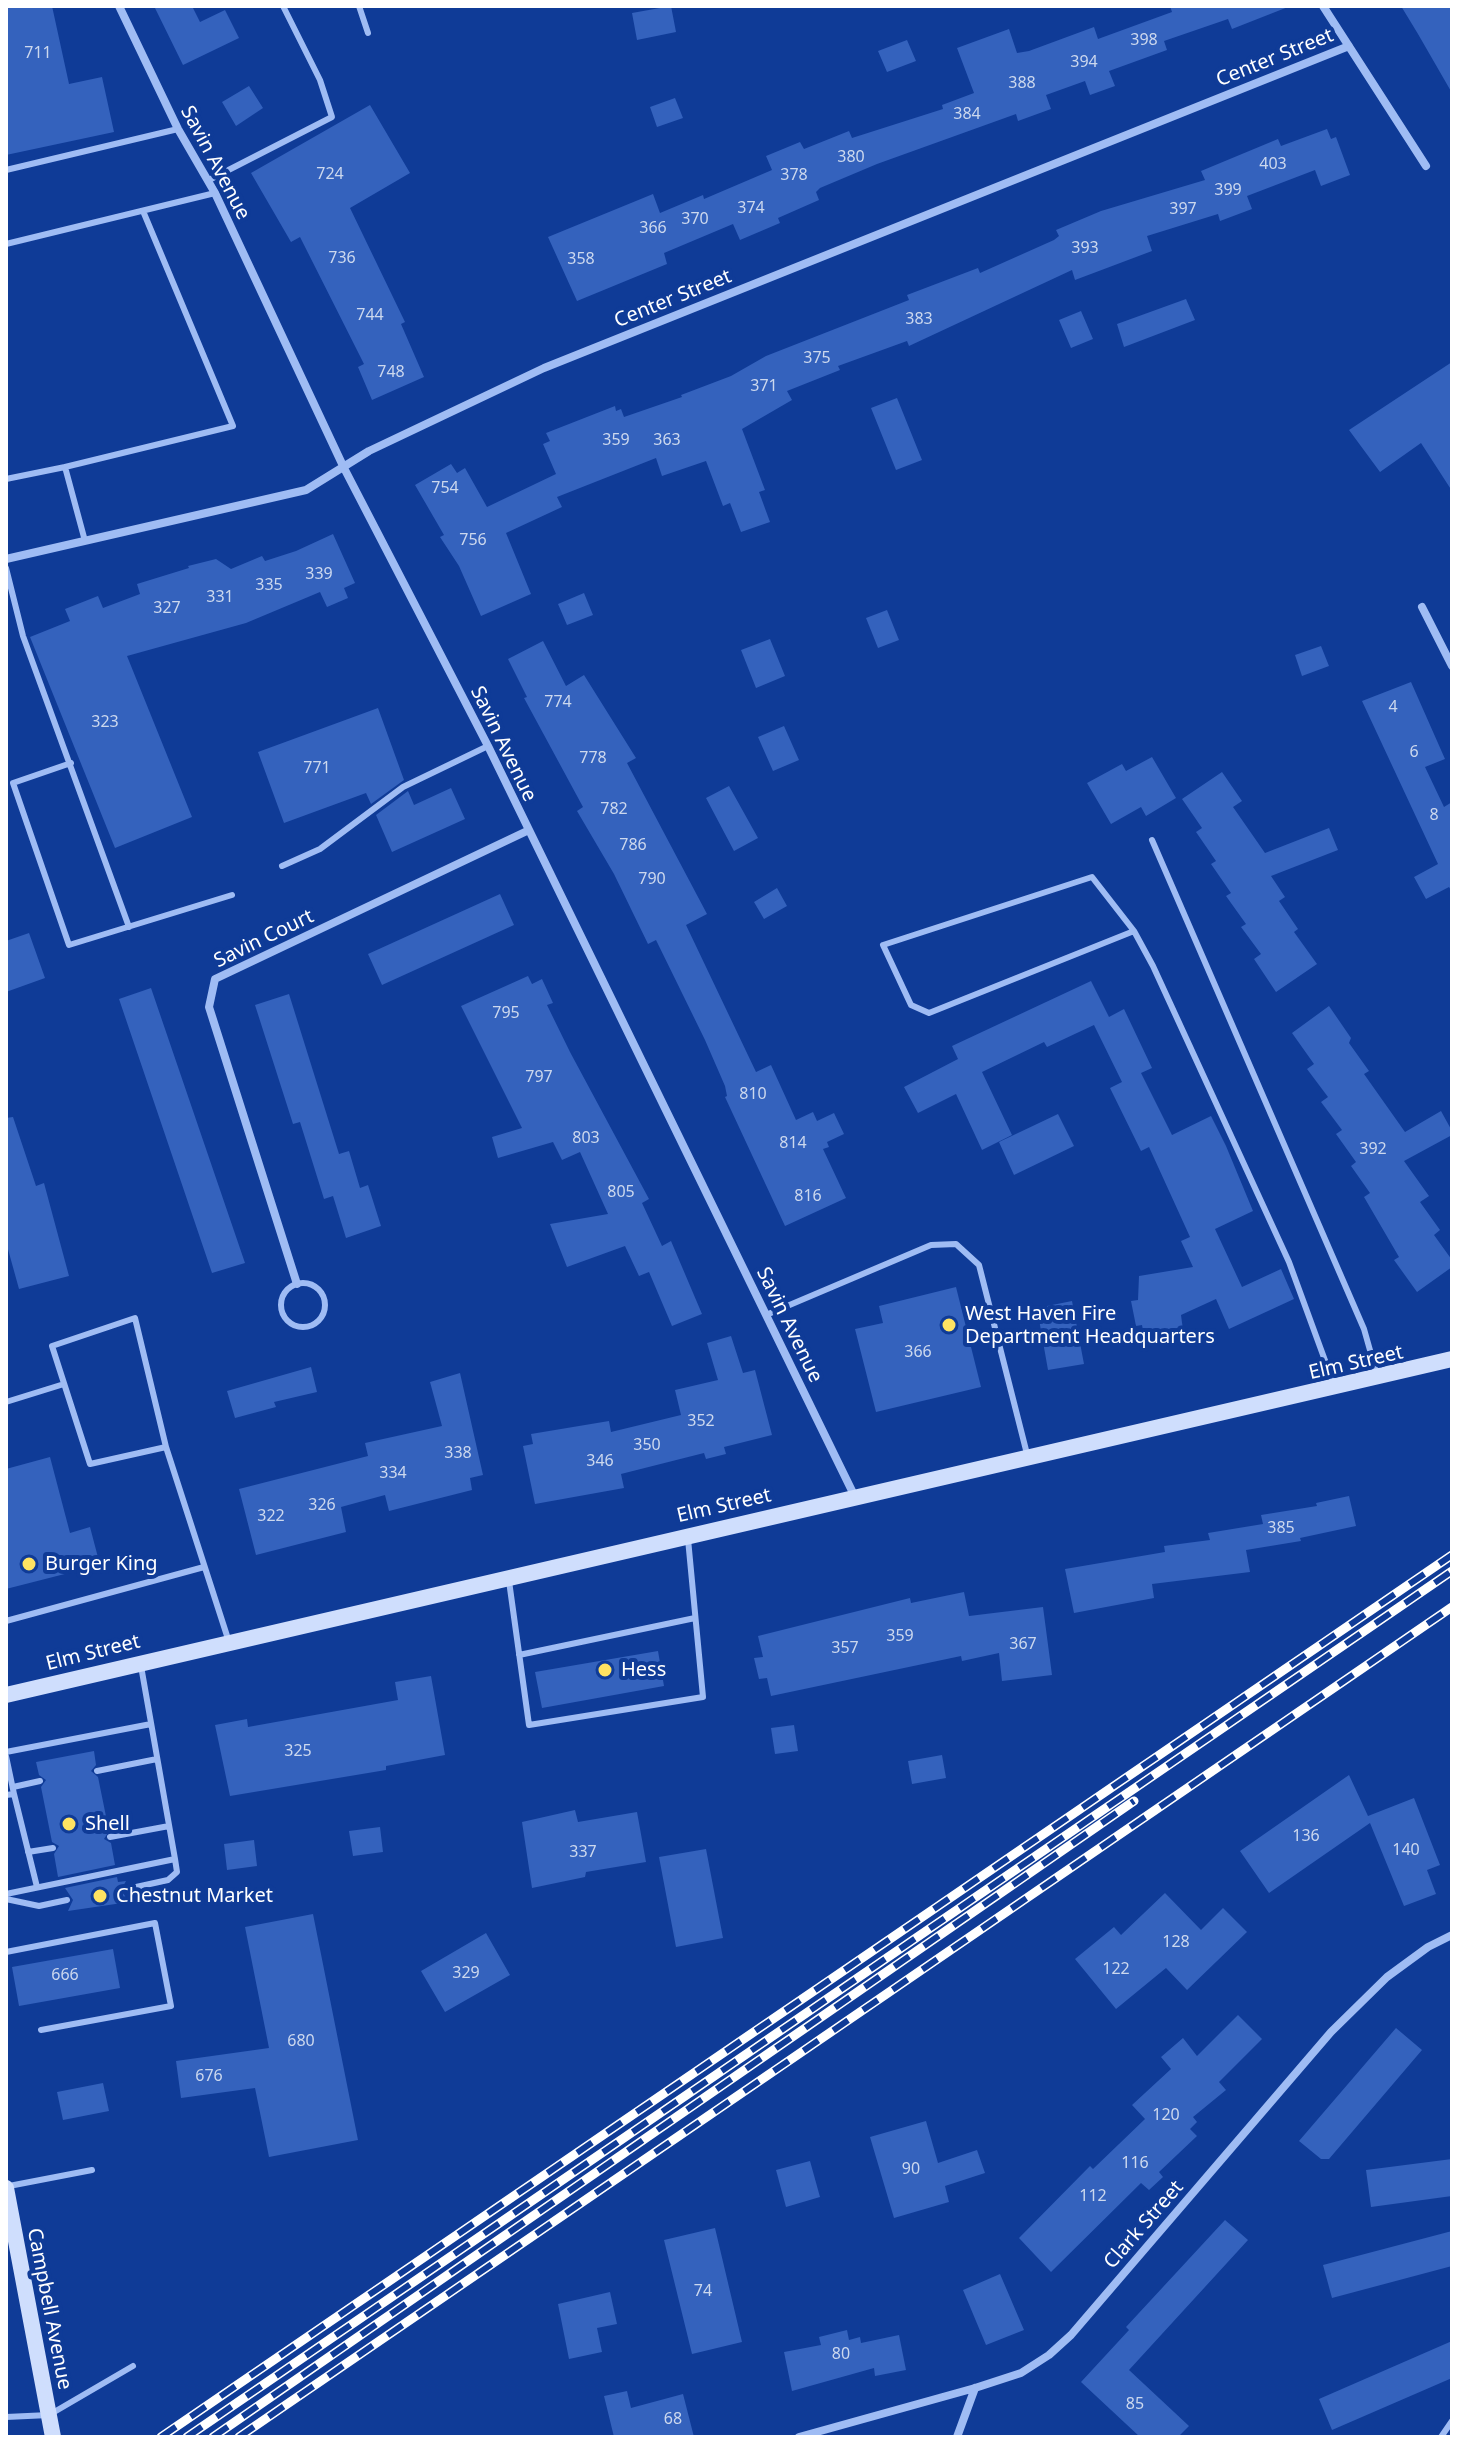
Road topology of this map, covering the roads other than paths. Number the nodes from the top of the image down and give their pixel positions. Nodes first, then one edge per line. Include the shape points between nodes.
1 (119, 6) edge
2 (283, 6) edge
3 (359, 6) edge
4 (1323, 6) edge
5 (368, 33) dead end
6 (1349, 46) junction
7 (178, 129) junction
8 (1426, 166) dead end
9 (6, 170) edge
10 (209, 180) junction
11 (215, 193) junction
12 (143, 211) junction
13 (6, 244) edge
14 (65, 467) junction
15 (344, 468) junction
16 (6, 479) edge
17 (85, 541) junction
18 (6, 559) edge
19 (6, 568) edge
20 (1422, 607) dead end
21 (1452, 666) edge
22 (488, 746) junction
23 (71, 763) junction
24 (527, 831) junction
25 (1152, 840) dead end
26 (282, 866) dead end
27 (232, 895) dead end
28 (129, 927) junction
29 (1134, 931) junction
30 (297, 1284) junction
31 (766, 1315) junction
32 (1452, 1359) edge
33 (1378, 1379) junction
34 (64, 1384) junction
35 (1335, 1388) junction
36 (6, 1402) edge
37 (166, 1447) junction
38 (1028, 1458) junction
39 (855, 1497) junction
40 (688, 1535) junction
41 (204, 1567) junction
42 (509, 1576) junction
43 (695, 1618) junction
44 (6, 1621) edge
45 (229, 1642) junction
46 (519, 1655) junction
47 (141, 1662) junction
48 (6, 1695) edge
49 (151, 1724) junction
50 (6, 1754) edge
51 (157, 1759) junction
52 (97, 1771) dead end
53 (40, 1781) dead end
54 (11, 1792) edge
55 (169, 1826) junction
56 (110, 1837) dead end
57 (53, 1848) dead end
58 (28, 1852) junction
59 (175, 1859) junction
60 (37, 1887) junction
61 (127, 1889) dead end
62 (6, 1897) edge
63 (67, 1900) dead end
64 (1452, 1935) edge
65 (6, 1952) edge
66 (41, 2030) dead end
67 (92, 2170) dead end
68 (6, 2187) edge
69 (133, 2366) dead end
70 (975, 2388) junction
71 (49, 2415) junction
72 (6, 2417) edge
73 (1452, 2421) edge
74 (53, 2437) edge
75 (799, 2437) edge
76 (957, 2437) edge
77 (1441, 2437) edge

1 - 7 street, Savin Avenue
2 - 10 lane via 332,117
3 - 5 lane
4 - 6 street
6 - 8 street
6 - 15 street, Center Street via 544,368 369,451
7 - 9 lane
7 - 10 street, Savin Avenue
10 - 11 street, Savin Avenue
11 - 12 lane
11 - 15 street, Savin Avenue
12 - 13 lane
12 - 14 lane via 233,426
14 - 16 lane
14 - 17 lane
15 - 17 street, Center Street via 306,490
15 - 22 street, Savin Avenue
17 - 18 street, Center Street
19 - 23 lane via 23,636
20 - 21 street
22 - 24 street, Savin Avenue
22 - 26 lane via 403,787 320,849
23 - 28 lane
23 - 28 lane via 13,783 69,945
24 - 30 street, Savin Court via 215,979 209,1007
24 - 31 street, Savin Avenue
25 - 33 lane via 1364,1329
27 - 28 lane
29 - 29 lane via 1092,877 883,945 911,1005 929,1013
29 - 35 lane via 1289,1262
30 - 30 lane via 286,1290 280,1307 287,1321 303,1327 317,1322 325,1303 318,1289
31 - 38 lane via 931,1245 956,1244 979,1265
31 - 39 street, Savin Avenue
32 - 33 main road, Elm Street
33 - 35 main road, Elm Street
34 - 36 lane
34 - 37 lane via 90,1464
34 - 37 lane via 52,1346 135,1318
35 - 38 main road, Elm Street
37 - 41 lane
38 - 39 main road, Elm Street
39 - 40 main road, Elm Street
40 - 42 main road, Elm Street
40 - 43 lane
41 - 44 lane
41 - 45 lane
42 - 45 main road, Elm Street
42 - 46 lane
43 - 46 lane
43 - 46 lane via 703,1697 529,1725
45 - 47 main road, Elm Street
47 - 48 main road, Elm Street
47 - 49 lane
49 - 50 lane
49 - 51 lane
50 - 54 lane
51 - 52 lane
51 - 55 lane
53 - 54 lane
54 - 58 lane
55 - 56 lane
55 - 59 lane
57 - 58 lane
58 - 60 lane
59 - 60 lane
59 - 61 lane via 177,1872 168,1880
60 - 62 lane
62 - 63 lane via 39,1906
64 - 70 street, Clark Street via 1387,1977 1331,2032 1071,2335 1021,2373
65 - 66 lane via 155,1923 171,2006
67 - 68 lane
68 - 71 main road, Campbell Avenue
69 - 71 lane
70 - 75 street, Clark Street
70 - 76 street
71 - 72 lane
71 - 74 main road, Campbell Avenue
73 - 77 lane

